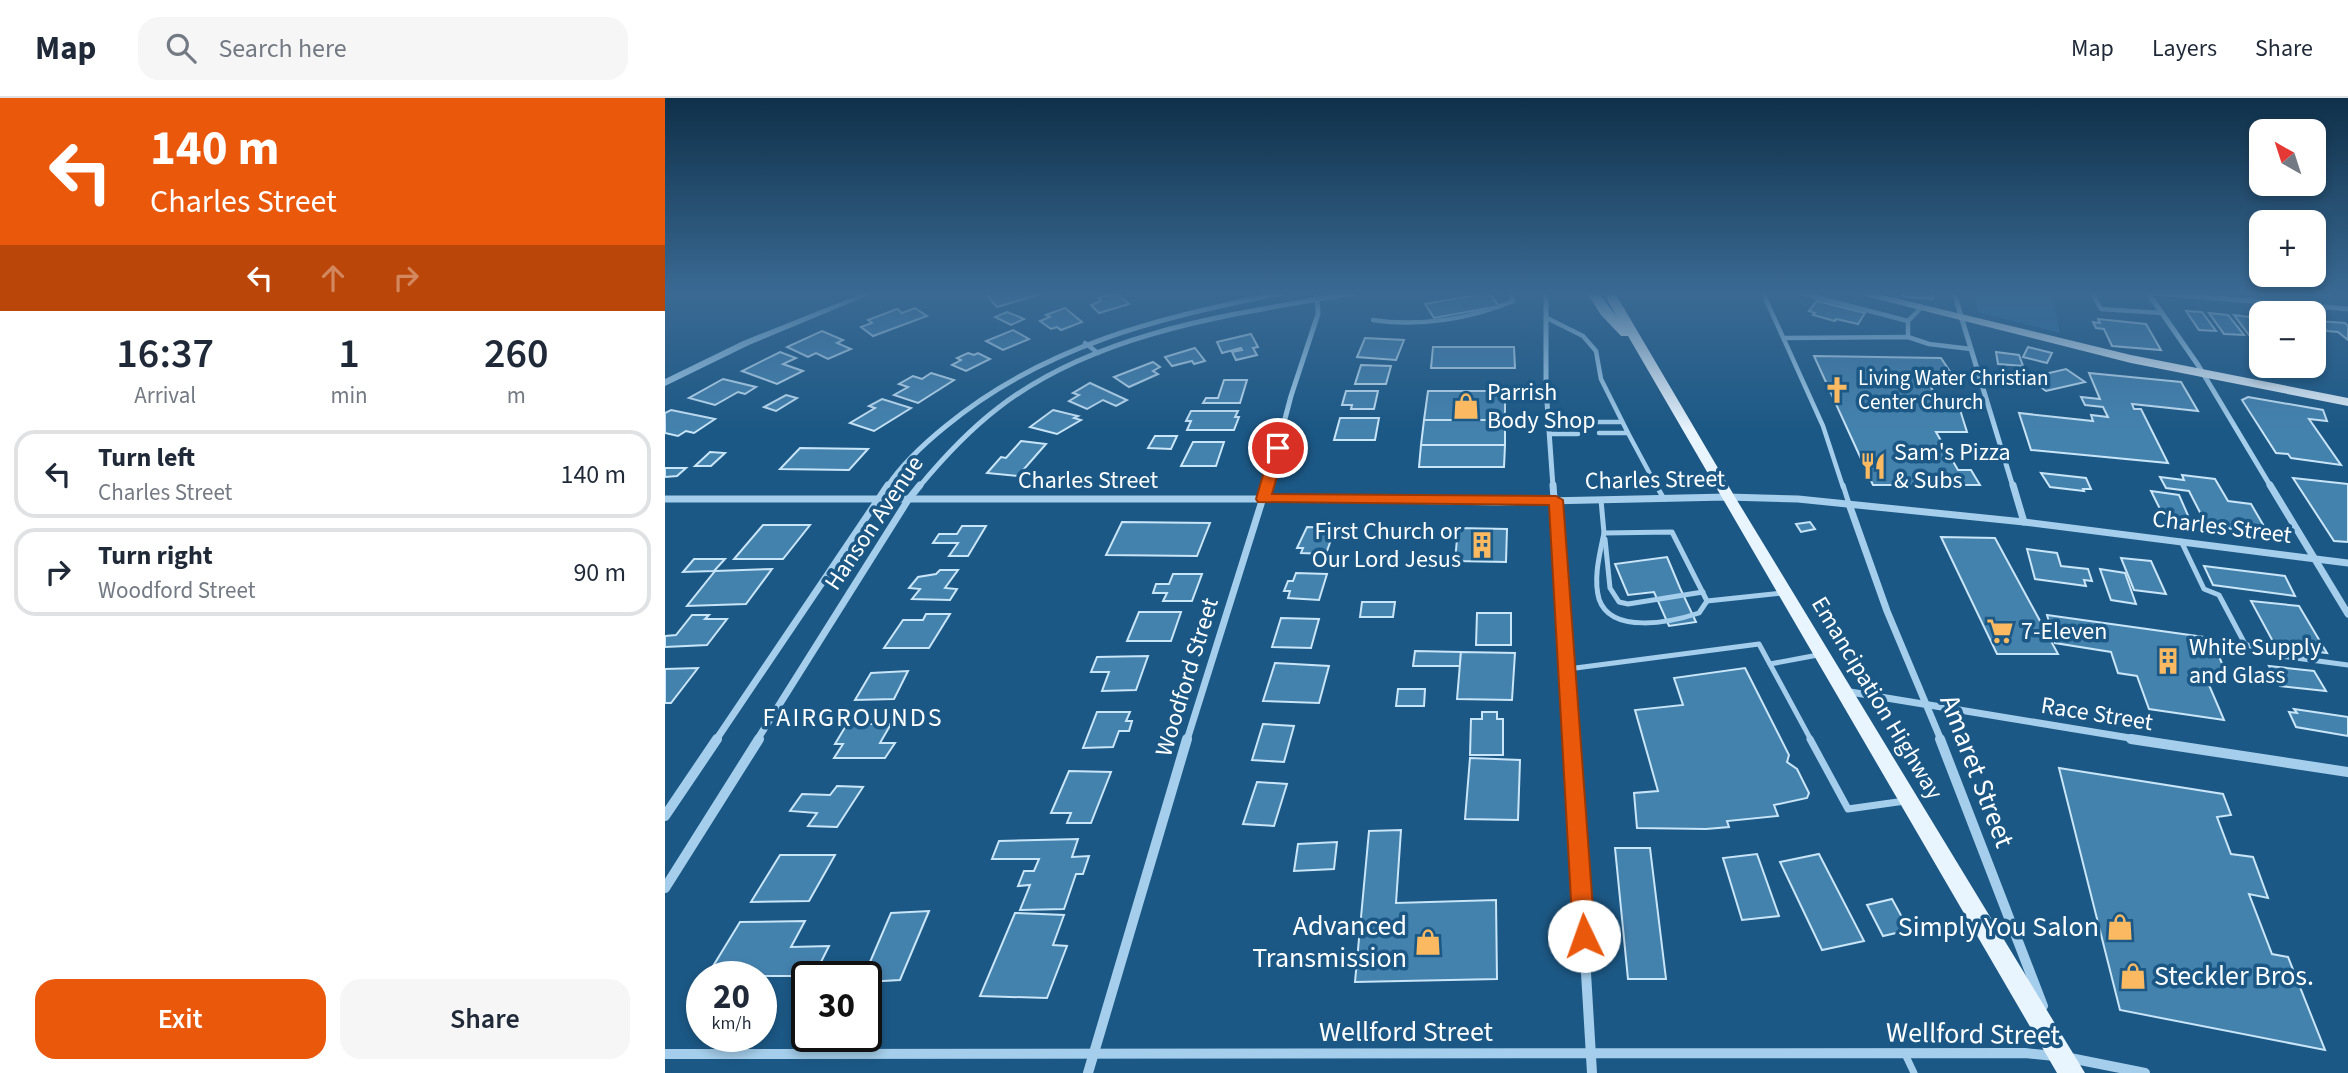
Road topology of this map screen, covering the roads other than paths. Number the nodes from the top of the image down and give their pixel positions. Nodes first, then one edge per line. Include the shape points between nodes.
1 (757, 338) edge
2 (1099, 338) edge
3 (1142, 338) edge
4 (1310, 338) edge
5 (1547, 338) edge
6 (1585, 338) edge
7 (1632, 338) edge
8 (1636, 338) edge
9 (1784, 338) edge
10 (1913, 338) edge
11 (1969, 338) edge
12 (2047, 338) edge
13 (2179, 338) edge
14 (1085, 343) junction
15 (1641, 347) junction
16 (1972, 349) junction
17 (1098, 353) junction
18 (2203, 375) junction
19 (665, 383) edge
20 (2348, 402) edge
21 (1549, 422) junction
22 (1621, 422) junction
23 (1578, 433) dead end
24 (1599, 433) dead end
25 (1627, 433) junction
26 (1550, 434) junction
27 (1727, 497) junction
28 (665, 499) edge
29 (1263, 499) junction
30 (1664, 499) junction
31 (878, 500) junction
32 (908, 500) junction
33 (1556, 500) junction
34 (1601, 500) junction
35 (1849, 504) junction
36 (2024, 522) junction
37 (1604, 533) junction
38 (2181, 541) junction
39 (2315, 559) junction
40 (2348, 563) edge
41 (1703, 592) junction
42 (1783, 593) junction
43 (1707, 601) junction
44 (2348, 614) edge
45 (1820, 655) junction
46 (1770, 664) junction
47 (2348, 665) edge
48 (1568, 669) junction
49 (1842, 690) junction
50 (1927, 705) junction
51 (2348, 772) edge
52 (1908, 801) junction
53 (665, 816) edge
54 (665, 888) edge
55 (1094, 1053) junction
56 (665, 1054) edge
57 (1905, 1054) junction
58 (1591, 1056) junction
59 (2067, 1065) edge
60 (1088, 1073) edge
61 (1592, 1073) edge
62 (1914, 1073) edge
63 (2145, 1073) edge

1 - 19 street
2 - 14 street, Hanson Avenue
3 - 17 street, Hanson Avenue
4 - 29 street, Woodford Street
5 - 21 street
6 - 22 lane via 1596,351 1601,379
7 - 15 main road, Emancipation Highway
8 - 15 main road, Emancipation Highway
9 - 35 lane via 1823,426
10 - 16 lane
11 - 16 street
12 - 18 main road
13 - 18 street
14 - 17 lane
14 - 31 street, Hanson Avenue via 1013,378 961,413 916,452
15 - 27 main road, Emancipation Highway
16 - 36 street
17 - 32 street, Hanson Avenue via 993,410 953,445
18 - 20 main road
18 - 39 street
21 - 22 lane
21 - 26 street
22 - 25 lane
23 - 26 lane
24 - 25 lane
25 - 30 lane
26 - 33 street
27 - 30 street, Charles Street
27 - 35 street, Charles Street
27 - 42 main road, Emancipation Highway
28 - 31 street, Charles Street
29 - 32 street, Charles Street
29 - 33 street, Charles Street
29 - 55 street, Woodford Street
30 - 34 street, Charles Street
31 - 32 street, Charles Street
31 - 53 street, Hanson Avenue
32 - 54 street, Hanson Avenue
33 - 34 street, Charles Street
33 - 48 street
34 - 37 lane
35 - 36 street, Charles Street
35 - 50 street, Amaret Street
36 - 38 street, Charles Street
37 - 41 lane via 1672,532
37 - 41 lane via 1610,588 1619,602
37 - 43 lane via 1596,568 1599,602 1607,615 1628,623 1659,620 1699,613
38 - 39 street, Charles Street
38 - 47 lane via 2204,589 2219,595 2245,644 2274,655
39 - 40 street, Charles Street
39 - 44 street
41 - 43 lane
42 - 43 lane
42 - 45 main road, Emancipation Highway
45 - 46 lane
45 - 49 main road, Emancipation Highway
46 - 48 lane via 1759,645
46 - 52 lane via 1848,809
48 - 58 street
49 - 50 street, Race Street
49 - 52 main road, Emancipation Highway
50 - 51 street, Race Street
50 - 59 street, Amaret Street
52 - 59 main road, Emancipation Highway
55 - 56 street, Wellford Street
55 - 58 street, Wellford Street
55 - 60 street, Woodford Street
57 - 58 street, Wellford Street
57 - 59 street, Wellford Street via 2025,1054
57 - 62 lane
58 - 61 street
59 - 63 street, Wellford Street

